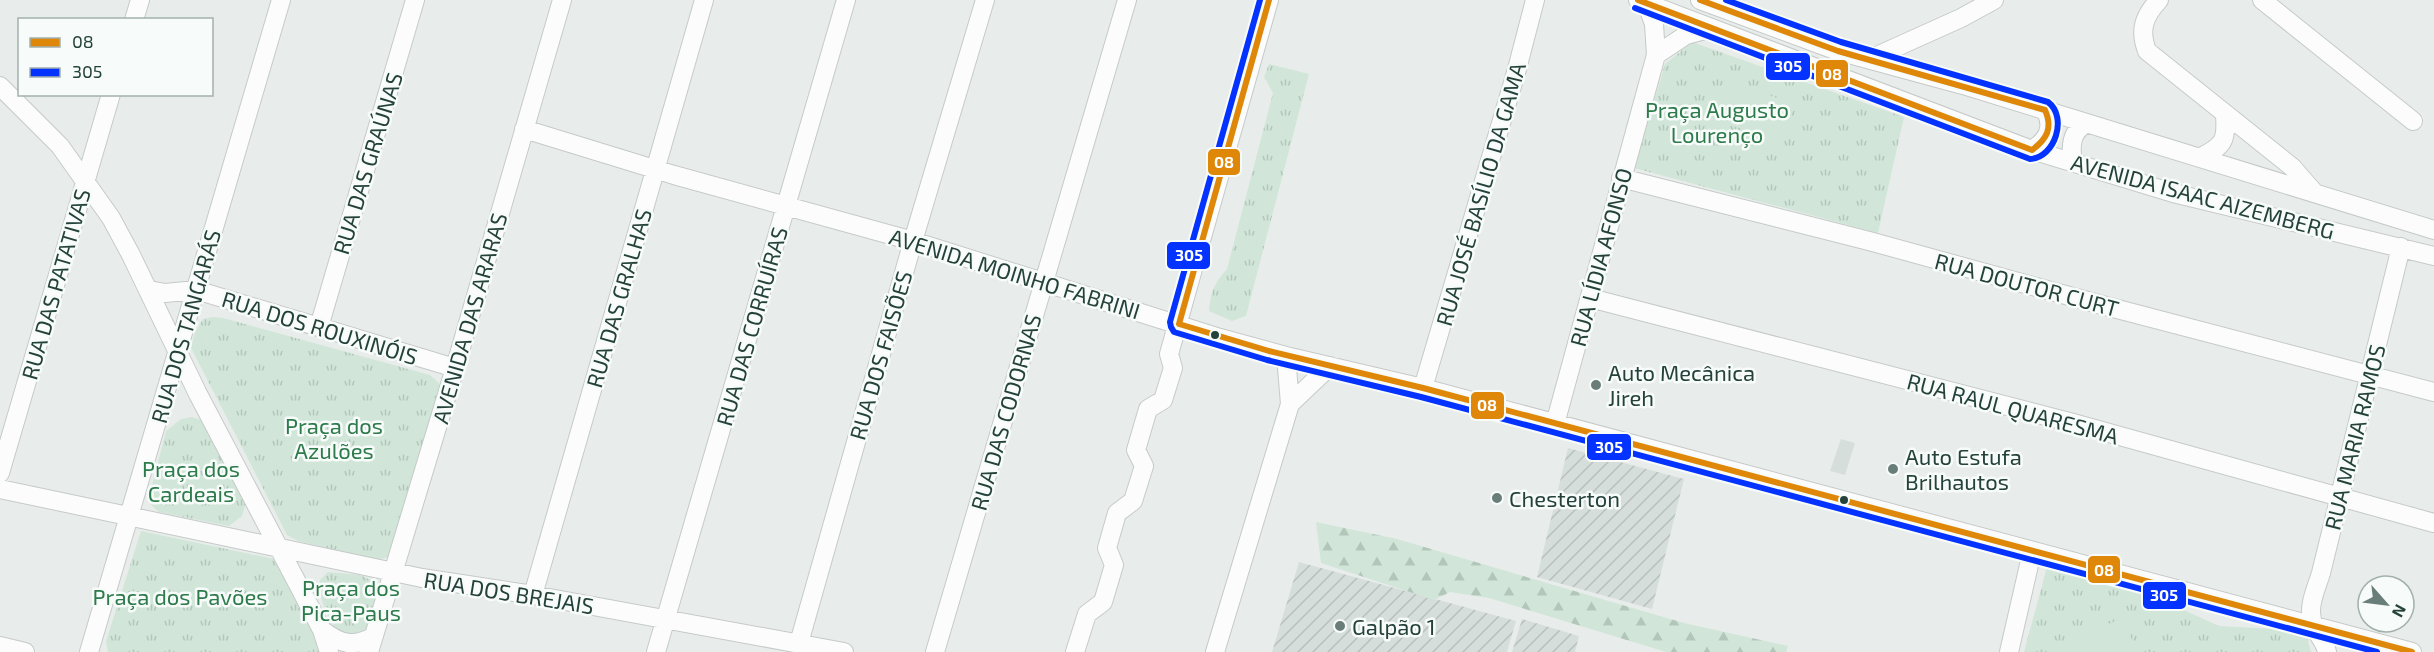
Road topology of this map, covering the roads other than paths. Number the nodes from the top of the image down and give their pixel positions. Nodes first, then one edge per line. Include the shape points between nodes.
1 (140, 0) edge
2 (281, 0) edge
3 (415, 0) edge
4 (562, 0) edge
5 (704, 0) edge
6 (846, 0) edge
7 (985, 0) edge
8 (1127, 0) edge
9 (1269, 0) edge
10 (1535, 0) edge
11 (1700, 0) edge
12 (1994, 0) edge
13 (2159, 0) edge
14 (2262, 0) edge
15 (1642, 1) edge
16 (135, 18) edge
17 (1712, 28) junction
18 (1656, 55) junction
19 (1870, 59) junction
20 (0, 86) edge
21 (110, 96) edge
22 (2045, 110) junction
23 (2225, 116) junction
24 (2413, 121) dead end
25 (2087, 123) junction
26 (524, 129) junction
27 (2032, 150) junction
28 (2201, 157) junction
29 (2073, 162) junction
30 (656, 169) junction
31 (1621, 178) junction
32 (86, 180) junction
33 (2314, 192) junction
34 (786, 205) junction
35 (2434, 230) edge
36 (913, 241) junction
37 (2401, 247) junction
38 (2434, 256) edge
39 (1043, 281) junction
40 (149, 290) junction
41 (196, 290) junction
42 (1590, 298) junction
43 (1179, 324) junction
44 (318, 327) junction
45 (178, 350) junction
46 (1286, 356) junction
47 (1330, 366) junction
48 (455, 368) junction
49 (2369, 375) junction
50 (1423, 388) junction
51 (2434, 392) edge
52 (1290, 405) junction
53 (1555, 424) junction
54 (0, 473) edge
55 (0, 489) edge
56 (2338, 498) junction
57 (129, 515) junction
58 (2434, 523) edge
59 (279, 548) junction
60 (2032, 552) junction
61 (393, 572) junction
62 (533, 595) junction
63 (666, 619) junction
64 (2313, 626) junction
65 (322, 630) junction
66 (799, 643) junction
67 (371, 644) edge
68 (0, 646) edge
69 (26, 652) edge
70 (89, 652) edge
71 (329, 652) edge
72 (656, 652) edge
73 (844, 652) edge
74 (935, 652) edge
75 (1075, 652) edge
76 (1215, 652) edge
77 (2009, 652) edge
78 (2327, 652) edge
79 (2412, 652) edge

1 - 16 street
2 - 41 street, RUA DOS TANGARÁS
3 - 44 street, RUA DAS GRAÚNAS
4 - 26 street, AVENIDA DAS ARARAS
5 - 30 street, RUA DAS GRALHAS
6 - 34 street, RUA DAS CORRUÍRAS
7 - 36 street, RUA DOS FAISÕES
8 - 39 street, RUA DAS CODORNAS
9 - 43 street
10 - 50 street, RUA JOSÉ BASÍLIO DA GAMA
11 - 19 street, AVENIDA ISAAC AIZEMBERG
12 - 19 street
13 - 23 street via 2144,21 2147,51
14 - 24 street
15 - 17 street, AVENIDA ISAAC AIZEMBERG
15 - 18 street, RUA LÍDIA AFONSO via 1654,24
17 - 18 street via 1686,35
17 - 27 street, AVENIDA ISAAC AIZEMBERG
18 - 31 street, RUA LÍDIA AFONSO
19 - 22 street, AVENIDA ISAAC AIZEMBERG
20 - 32 street via 60,146
21 - 32 street, RUA DAS PATATIVAS
22 - 25 street, AVENIDA ISAAC AIZEMBERG
22 - 27 street via 2050,121 2048,135
23 - 28 street via 2226,131 2219,148
23 - 33 street via 2292,167
25 - 28 street, AVENIDA ISAAC AIZEMBERG
25 - 29 street via 2073,136
26 - 30 street, AVENIDA MOINHO FABRINI
26 - 48 street, AVENIDA DAS ARARAS
27 - 29 street, AVENIDA ISAAC AIZEMBERG
28 - 33 street, AVENIDA ISAAC AIZEMBERG
29 - 37 street, AVENIDA ISAAC AIZEMBERG via 2184,196
30 - 34 street, AVENIDA MOINHO FABRINI
30 - 62 street, RUA DAS GRALHAS
31 - 42 street, RUA LÍDIA AFONSO
31 - 49 street, RUA DOUTOR CURT
32 - 40 street
32 - 54 street, RUA DAS PATATIVAS
33 - 35 street, AVENIDA ISAAC AIZEMBERG
34 - 36 street, AVENIDA MOINHO FABRINI
34 - 63 street, RUA DAS CORRUÍRAS
36 - 39 street, AVENIDA MOINHO FABRINI
36 - 66 street, RUA DOS FAISÕES
37 - 38 street, AVENIDA ISAAC AIZEMBERG
37 - 49 street, RUA MARIA RAMOS
39 - 43 street, AVENIDA MOINHO FABRINI
39 - 74 street, RUA DAS CODORNAS
40 - 41 street, RUA DOS ROUXINÓIS
40 - 45 street
41 - 44 street, RUA DOS ROUXINÓIS
41 - 45 street, RUA DOS TANGARÁS
42 - 53 street, RUA LÍDIA AFONSO
42 - 56 street, RUA RAUL QUARESMA via 2073,423
43 - 46 street, AVENIDA MOINHO FABRINI
43 - 75 street via 1169,354 1173,368 1163,400 1148,410 1136,450 1144,466 1133,501 1117,513 1107,548 1114,565 1103,602 1087,614
44 - 48 street, RUA DOS ROUXINÓIS
45 - 57 street, RUA DOS TANGARÁS
45 - 59 street
46 - 47 street, AVENIDA MOINHO FABRINI
46 - 52 street
47 - 50 street, AVENIDA MOINHO FABRINI
47 - 52 street
48 - 61 street, AVENIDA DAS ARARAS
49 - 51 street, RUA DOUTOR CURT
49 - 56 street, RUA MARIA RAMOS
50 - 53 street, AVENIDA MOINHO FABRINI
52 - 76 street
53 - 60 street, AVENIDA MOINHO FABRINI
55 - 57 street, RUA DOS BREJAIS
56 - 58 street, RUA RAUL QUARESMA
56 - 64 street, RUA MARIA RAMOS via 2310,609
57 - 59 street, RUA DOS BREJAIS
57 - 70 street, RUA DOS TANGARÁS
59 - 61 street, RUA DOS BREJAIS
59 - 65 street
60 - 64 street, AVENIDA MOINHO FABRINI
60 - 77 street
61 - 62 street, RUA DOS BREJAIS
61 - 67 street, AVENIDA DAS ARARAS
62 - 63 street, RUA DOS BREJAIS
63 - 66 street, RUA DOS BREJAIS
63 - 72 street, RUA DAS CORRUÍRAS
64 - 78 street
64 - 79 street, AVENIDA MOINHO FABRINI
65 - 67 street, AVENIDA DAS ARARAS via 346,644
65 - 71 street
66 - 73 street, RUA DOS BREJAIS
68 - 69 street

